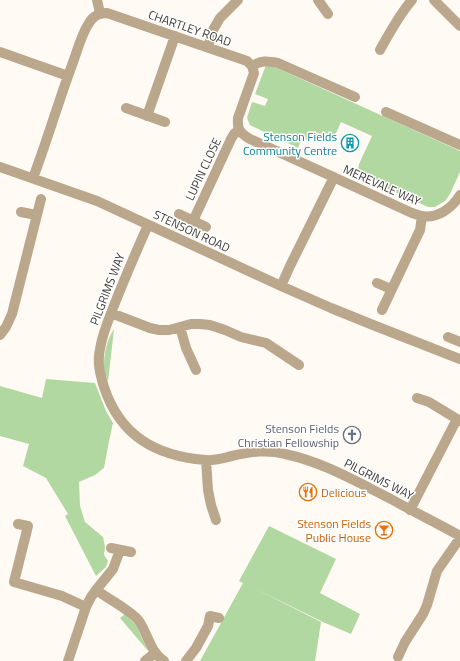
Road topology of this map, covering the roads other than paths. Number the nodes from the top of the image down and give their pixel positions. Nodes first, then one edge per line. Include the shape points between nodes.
1 (97, 0) edge
2 (238, 0) edge
3 (318, 0) edge
4 (412, 0) edge
5 (434, 0) edge
6 (100, 13) junction
7 (328, 14) dead end
8 (460, 26) edge
9 (174, 36) junction
10 (208, 48) junction
11 (380, 50) dead end
12 (0, 52) edge
13 (252, 66) junction
14 (68, 76) junction
15 (355, 97) dead end
16 (126, 108) dead end
17 (386, 112) dead end
18 (147, 116) junction
19 (165, 122) dead end
20 (239, 130) junction
21 (460, 145) edge
22 (0, 166) edge
23 (334, 177) junction
24 (33, 178) junction
25 (460, 195) edge
26 (41, 199) dead end
27 (22, 212) dead end
28 (179, 214) dead end
29 (36, 216) junction
30 (422, 216) junction
31 (194, 221) junction
32 (148, 225) junction
33 (206, 227) dead end
34 (377, 283) dead end
35 (281, 286) junction
36 (392, 290) junction
37 (382, 310) dead end
38 (111, 313) junction
39 (180, 327) junction
40 (0, 335) edge
41 (448, 337) dead end
42 (460, 342) edge
43 (460, 359) edge
44 (299, 365) dead end
45 (196, 370) dead end
46 (417, 398) dead end
47 (459, 420) edge
48 (206, 460) junction
49 (410, 510) junction
50 (216, 520) dead end
51 (18, 524) dead end
52 (460, 537) edge
53 (131, 552) dead end
54 (96, 590) junction
55 (86, 607) junction
56 (210, 616) dead end
57 (155, 653) junction
58 (398, 657) edge
59 (68, 661) edge
60 (145, 661) edge
61 (164, 661) edge
62 (186, 661) edge

1 - 6 street
2 - 10 street via 220,18 213,30
3 - 7 street
4 - 11 street via 402,11
5 - 8 street
6 - 9 street, CHARTLEY ROAD via 113,14
6 - 14 street via 89,22
9 - 10 street, CHARTLEY ROAD
9 - 18 street
10 - 13 street, CHARTLEY ROAD via 247,61
12 - 14 street
13 - 15 street via 267,61 278,64
13 - 20 street via 254,73 238,118
14 - 24 street
16 - 18 street
17 - 21 street
18 - 19 street
20 - 23 street via 243,136
20 - 31 street, LUPIN CLOSE via 231,139
22 - 24 street, STENSON ROAD
23 - 30 street, MEREVALE WAY
23 - 35 street, MEREVALE WAY
24 - 32 street, STENSON ROAD via 97,201
25 - 30 street, MEREVALE WAY via 447,210
26 - 29 street
27 - 29 street
28 - 31 street, LUPIN CLOSE
29 - 40 street via 12,314
30 - 36 street via 420,230
31 - 33 street, LUPIN CLOSE
32 - 35 street, STENSON ROAD
32 - 38 street, PILGRIMS WAY
34 - 36 street
35 - 43 street, STENSON ROAD via 373,326
36 - 37 street
38 - 39 street via 159,330
38 - 48 street, PILGRIMS WAY via 99,358 106,394 115,413 129,430 156,449 175,456
39 - 44 street via 191,324 210,325 266,343
39 - 45 street
41 - 42 street
46 - 47 street via 429,402
47 - 49 street
48 - 49 street, PILGRIMS WAY via 259,451 285,454 333,470
48 - 50 street via 210,505
49 - 52 street, PILGRIMS WAY
51 - 55 street via 28,526 14,582 62,596
52 - 58 street via 437,571 423,614
53 - 54 street via 115,549 113,569
54 - 55 street
54 - 57 street via 138,620
55 - 59 street
56 - 62 street via 208,626
57 - 60 street
57 - 61 street

